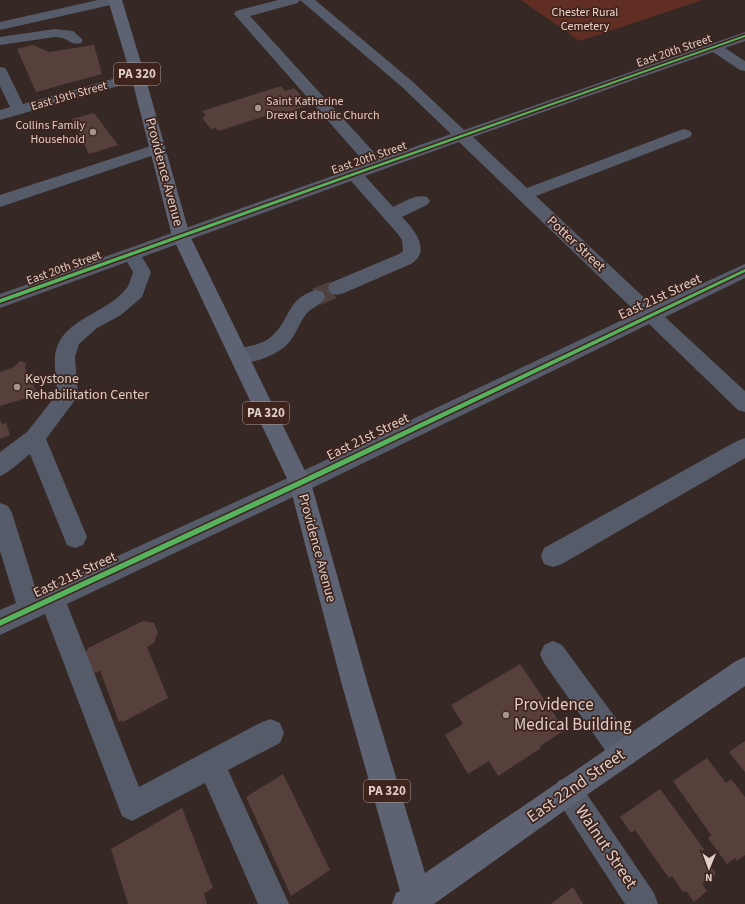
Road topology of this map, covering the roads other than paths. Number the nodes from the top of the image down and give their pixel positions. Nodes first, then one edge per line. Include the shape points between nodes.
1 (115, 0) edge
2 (293, 0) edge
3 (306, 0) edge
4 (0, 26) edge
5 (745, 36) edge
6 (76, 40) dead end
7 (0, 41) edge
8 (715, 47) junction
9 (745, 66) edge
10 (0, 71) edge
11 (138, 76) junction
12 (19, 110) junction
13 (0, 115) edge
14 (684, 134) dead end
15 (462, 136) junction
16 (157, 150) junction
17 (377, 166) junction
18 (354, 174) junction
19 (524, 195) junction
20 (0, 201) edge
21 (421, 201) dead end
22 (391, 215) junction
23 (181, 236) junction
24 (132, 254) junction
25 (745, 270) edge
26 (337, 288) tunnel mouth
27 (316, 297) tunnel mouth
28 (0, 302) edge
29 (651, 314) junction
30 (239, 356) junction
31 (745, 404) edge
32 (35, 438) junction
33 (745, 447) edge
34 (0, 467) edge
35 (300, 483) junction
36 (0, 513) edge
37 (75, 537) dead end
38 (553, 556) dead end
39 (41, 604) junction
40 (0, 623) edge
41 (553, 654) dead end
42 (745, 670) edge
43 (270, 733) dead end
44 (624, 753) junction
45 (211, 764) junction
46 (568, 791) junction
47 (415, 902) edge
48 (274, 904) edge
49 (644, 904) edge

1 - 4 street
1 - 11 main road, Providence Avenue / PA 320
2 - 17 street via 242,14
3 - 15 street, Potter Street via 407,84
5 - 8 street, East 20th Street
6 - 7 street via 67,34 58,33
8 - 9 street
8 - 15 street, East 20th Street
10 - 12 street
11 - 12 street, East 19th Street
11 - 16 main road, Providence Avenue / PA 320
12 - 13 street, East 19th Street
14 - 19 street
15 - 17 street, East 20th Street
15 - 19 street, Potter Street
16 - 20 street
16 - 23 main road, Providence Avenue / PA 320
17 - 18 street, East 20th Street
18 - 22 street
18 - 23 street, East 20th Street
19 - 29 street, Potter Street
21 - 22 street
22 - 26 street via 408,235 412,244 409,256
23 - 24 street, East 20th Street
23 - 30 main road, Providence Avenue / PA 320
24 - 28 street, East 20th Street
24 - 32 street via 142,272 135,292 114,310 90,323 70,340 65,357 68,396
25 - 29 street, East 21st Street
27 - 30 street via 297,312 280,340 263,350
29 - 31 street, Potter Street
29 - 35 street, East 21st Street
30 - 35 main road, Providence Avenue / PA 320
32 - 34 street via 4,461
32 - 37 street
33 - 38 street
35 - 39 street, East 21st Street
35 - 47 main road, Providence Avenue / PA 320
36 - 39 street
39 - 40 street, East 21st Street
39 - 45 street via 132,806
41 - 44 street
42 - 44 main road, East 22nd Street
43 - 45 street
44 - 46 main road, East 22nd Street
45 - 48 street
46 - 47 main road, East 22nd Street
46 - 49 street, Walnut Street

